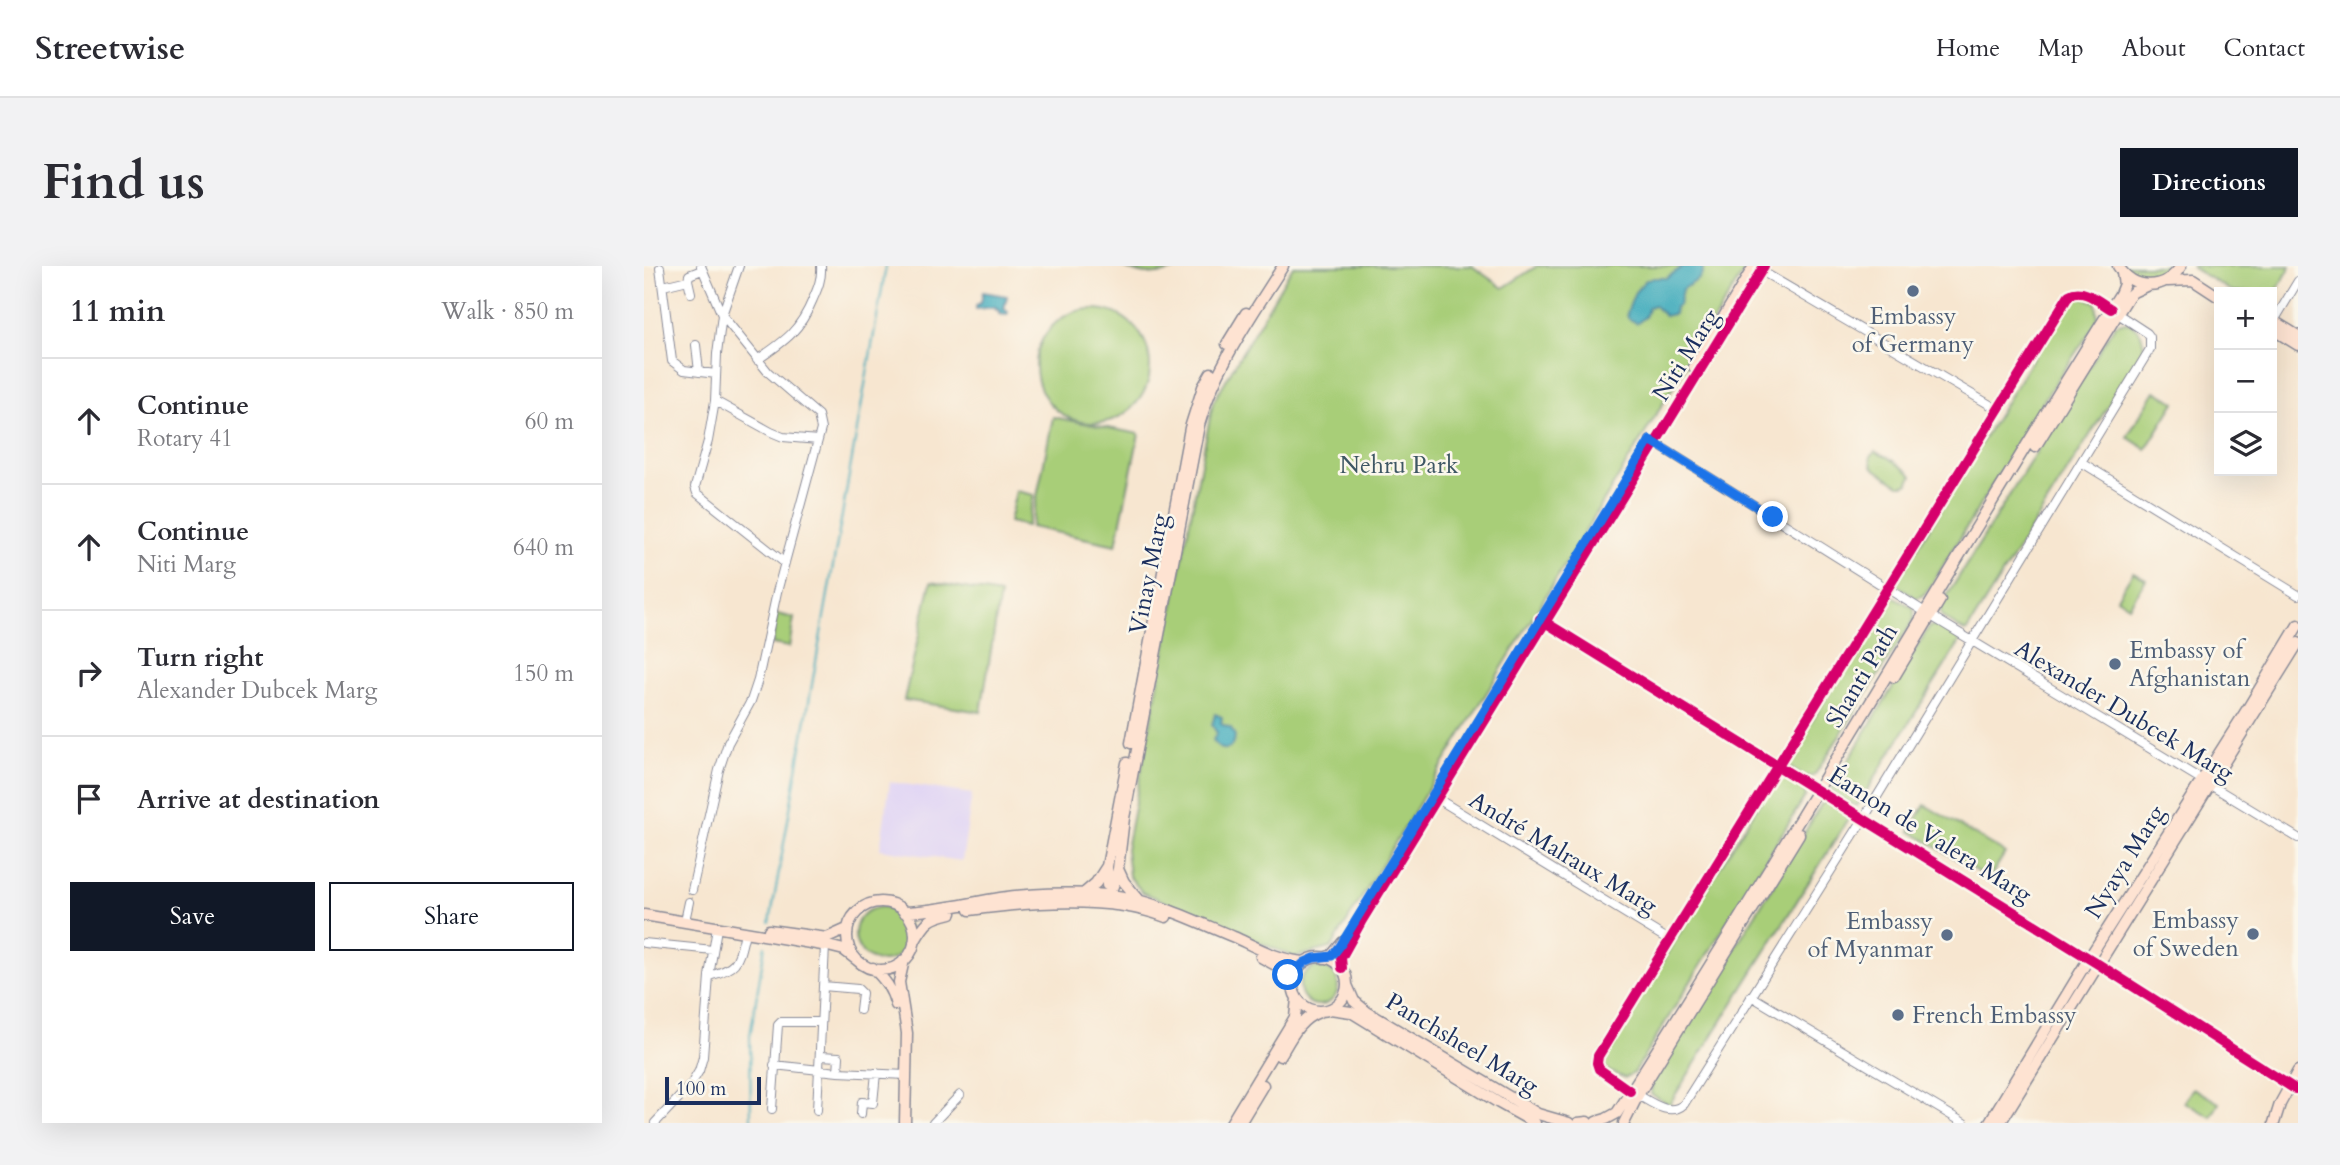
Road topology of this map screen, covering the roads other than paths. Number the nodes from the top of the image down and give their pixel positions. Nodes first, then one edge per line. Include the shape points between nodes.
1 (739, 266) edge
2 (821, 266) edge
3 (1275, 266) edge
4 (1283, 266) edge
5 (2181, 266) edge
6 (2187, 266) edge
7 (1758, 267) edge
8 (660, 268) edge
9 (702, 268) edge
10 (2120, 270) edge
11 (688, 280) junction
12 (2167, 281) junction
13 (2298, 281) edge
14 (2148, 285) junction
15 (663, 286) junction
16 (2215, 287) edge
17 (691, 293) dead end
18 (2214, 294) edge
19 (2115, 311) junction
20 (722, 315) junction
21 (2277, 316) edge
22 (2277, 326) edge
23 (2277, 328) edge
24 (2298, 336) edge
25 (696, 345) dead end
26 (2298, 345) edge
27 (757, 360) junction
28 (699, 372) junction
29 (716, 374) junction
30 (715, 401) junction
31 (1997, 410) junction
32 (818, 440) junction
33 (1653, 442) junction
34 (2081, 462) junction
35 (785, 563) junction
36 (1887, 588) junction
37 (2298, 595) edge
38 (1928, 614) junction
39 (1543, 621) junction
40 (2298, 625) edge
41 (1971, 640) junction
42 (2298, 643) edge
43 (1777, 765) junction
44 (2205, 782) junction
45 (1821, 792) junction
46 (1438, 799) junction
47 (1864, 818) junction
48 (2298, 838) edge
49 (1113, 868) junction
50 (692, 890) dead end
51 (1082, 895) junction
52 (689, 902) dead end
53 (1140, 902) junction
54 (644, 909) edge
55 (904, 912) junction
56 (644, 915) edge
57 (686, 916) junction
58 (717, 928) junction
59 (847, 929) junction
60 (745, 933) junction
61 (1669, 940) junction
62 (914, 942) junction
63 (644, 943) edge
64 (825, 946) junction
65 (713, 950) junction
66 (1324, 958) junction
67 (857, 960) junction
68 (904, 960) junction
69 (2094, 961) junction
70 (1305, 962) junction
71 (873, 968) junction
72 (1342, 968) junction
73 (709, 976) junction
74 (1293, 984) junction
75 (1347, 985) junction
76 (823, 986) junction
77 (1751, 996) junction
78 (1297, 999) junction
79 (860, 1010) dead end
80 (1326, 1010) junction
81 (821, 1022) junction
82 (820, 1056) junction
83 (774, 1065) junction
84 (819, 1070) junction
85 (2298, 1071) edge
86 (838, 1072) junction
87 (876, 1073) junction
88 (904, 1075) junction
89 (2294, 1086) edge
90 (1634, 1093) junction
91 (960, 1095) dead end
92 (772, 1109) dead end
93 (817, 1110) dead end
94 (860, 1114) dead end
95 (1593, 1122) edge
96 (655, 1123) edge
97 (899, 1123) edge
98 (905, 1123) edge
99 (933, 1123) edge
100 (1231, 1123) edge
101 (1240, 1123) edge
102 (1535, 1123) edge
103 (1569, 1123) edge
104 (1578, 1123) edge
105 (1624, 1123) edge
106 (1964, 1123) edge
107 (1989, 1123) edge
108 (2000, 1123) edge
109 (2274, 1123) edge
110 (2282, 1123) edge

1 - 20 street
2 - 27 street via 820,284 802,323
3 - 49 main road, Vinay Marg via 1203,387 1190,428
4 - 49 main road, Vinay Marg via 1214,380 1199,425
5 - 12 main road
6 - 16 main road
7 - 31 street
7 - 33 main road, Niti Marg
8 - 15 street
9 - 11 street
9 - 20 street
10 - 14 main road via 2134,282
10 - 19 main road, Shanti Path via 2123,288
11 - 15 street
11 - 17 street
12 - 14 main road
12 - 18 main road via 2193,280
13 - 21 street
14 - 19 main road, Shanti Path via 2130,294
15 - 28 street via 672,361 679,368
19 - 31 street via 2078,292 2069,295
19 - 34 street via 2147,332 2150,349
19 - 38 main road, Shanti Path
20 - 27 street
20 - 29 street
22 - 24 main road
23 - 26 main road
25 - 28 street
27 - 32 street via 818,415
28 - 29 street
29 - 30 street
30 - 32 street via 783,437
30 - 35 street via 695,481 697,493
31 - 36 street
32 - 35 street
33 - 36 street, Alexander Dubcek Marg
33 - 39 main road, Niti Marg
34 - 37 street
34 - 41 street
35 - 50 street via 758,680 722,761
36 - 38 street, Alexander Dubcek Marg
36 - 43 street
38 - 41 street, Alexander Dubcek Marg
38 - 45 main road, Shanti Path
39 - 43 street, Éamon de Valera Marg
39 - 46 main road, Niti Marg
39 - 66 main road, Niti Marg via 1340,946
40 - 44 main road, Nyaya Marg
41 - 44 street, Alexander Dubcek Marg
41 - 47 street
42 - 44 main road, Nyaya Marg
43 - 45 street, Éamon de Valera Marg
43 - 61 street
44 - 48 street, Alexander Dubcek Marg
44 - 69 main road, Nyaya Marg
45 - 47 street, Éamon de Valera Marg
45 - 90 main road, Shanti Path
46 - 61 street, André Malraux Marg
46 - 72 main road, Niti Marg via 1346,948
47 - 69 street, Éamon de Valera Marg
47 - 77 street
49 - 51 main road, Vinay Marg
49 - 53 main road
51 - 53 main road
51 - 55 main road via 1004,897
52 - 57 street
53 - 70 main road via 1262,952
54 - 57 main road
55 - 59 main road via 888,903 870,904 860,909
55 - 62 main road via 913,925
56 - 58 main road
57 - 59 main road via 827,938
58 - 60 main road
58 - 65 street
59 - 67 main road via 850,951
60 - 64 main road
60 - 73 street via 736,965
61 - 90 street via 1598,1056 1599,1069
62 - 68 main road
62 - 74 main road via 931,918 948,913 1024,903 1108,904 1161,915 1272,962
63 - 65 street
64 - 67 main road via 844,950
64 - 76 street
65 - 73 street
66 - 70 main road
66 - 72 main road
67 - 71 main road
68 - 71 main road via 884,969
68 - 88 main road via 899,982 906,1033
69 - 89 street, Éamon de Valera Marg
69 - 107 main road, Nyaya Marg
69 - 108 main road, Nyaya Marg
70 - 74 main road via 1297,969
71 - 88 main road via 893,992
72 - 75 main road
73 - 96 street via 699,1071
74 - 78 main road
75 - 80 main road via 1343,998
75 - 103 main road, Panchsheel Marg via 1354,1001 1367,1012 1538,1114
76 - 79 street via 858,989 862,993
76 - 81 street
77 - 90 street via 1678,1109 1660,1107
77 - 106 street
78 - 80 main road via 1306,1008
78 - 100 main road via 1295,1017
80 - 101 main road via 1301,1022
80 - 102 main road, Panchsheel Marg via 1351,1012
81 - 82 street
81 - 83 street via 781,1022
82 - 84 street
82 - 86 street via 839,1057
83 - 84 street
83 - 92 street
84 - 86 street
84 - 93 street
85 - 89 main road
86 - 87 street
87 - 88 street
87 - 94 street via 873,1103 862,1102
88 - 97 main road
88 - 98 main road
89 - 109 main road
89 - 110 main road
90 - 95 main road, Shanti Path via 1617,1113
90 - 105 main road, Shanti Path
91 - 99 street
95 - 104 main road

